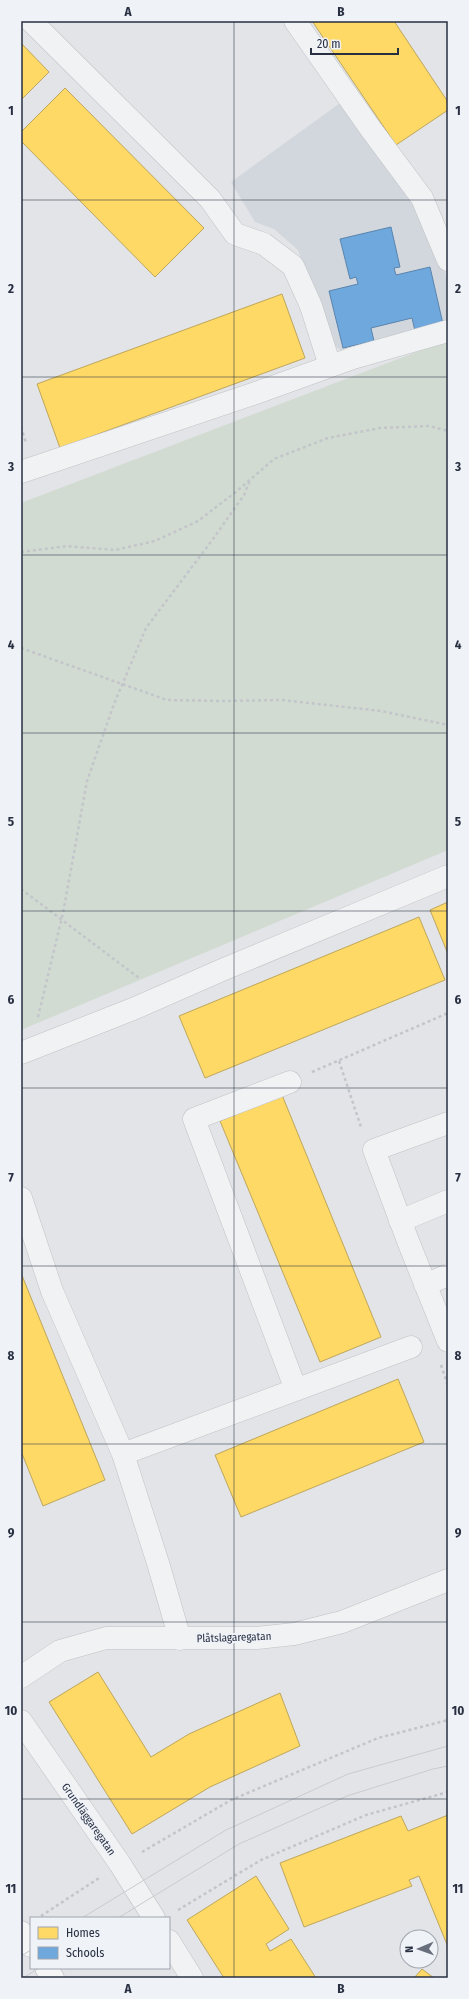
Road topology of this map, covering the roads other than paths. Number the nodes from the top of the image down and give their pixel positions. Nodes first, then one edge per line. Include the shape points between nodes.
1 (31, 21) edge
2 (295, 21) edge
3 (448, 260) edge
4 (448, 331) edge
5 (330, 366) junction
6 (21, 472) edge
7 (448, 876) edge
8 (26, 1051) edge
9 (290, 1082) road end
10 (448, 1123) edge
11 (21, 1198) edge
12 (448, 1201) edge
13 (400, 1221) junction
14 (448, 1275) edge
15 (425, 1285) junction
16 (448, 1341) edge
17 (411, 1347) dead end
18 (296, 1390) junction
19 (123, 1454) junction
20 (448, 1580) edge
21 (180, 1639) junction
22 (21, 1677) edge
23 (21, 1721) edge
24 (153, 1917) edge
25 (21, 1932) edge
26 (170, 1944) edge
27 (30, 1945) edge
28 (47, 1969) edge
29 (53, 1978) edge
30 (192, 1978) edge

1 - 5 street via 210,198 235,234 264,244 294,266 311,306
2 - 3 street via 422,198
4 - 5 street via 400,343
5 - 6 street
7 - 8 street
9 - 18 street via 194,1119
10 - 13 street via 374,1150
11 - 19 street via 52,1291
12 - 13 street
13 - 15 street
14 - 15 street
15 - 16 street
17 - 18 street
18 - 19 street
19 - 21 street
20 - 21 street, Plåtslagaregatan via 342,1622 294,1634 257,1638
21 - 22 street, Plåtslagaregatan via 106,1638 60,1651
23 - 24 street, Grundläggaregatan via 120,1864
25 - 27 highway
26 - 30 street
28 - 29 highway

